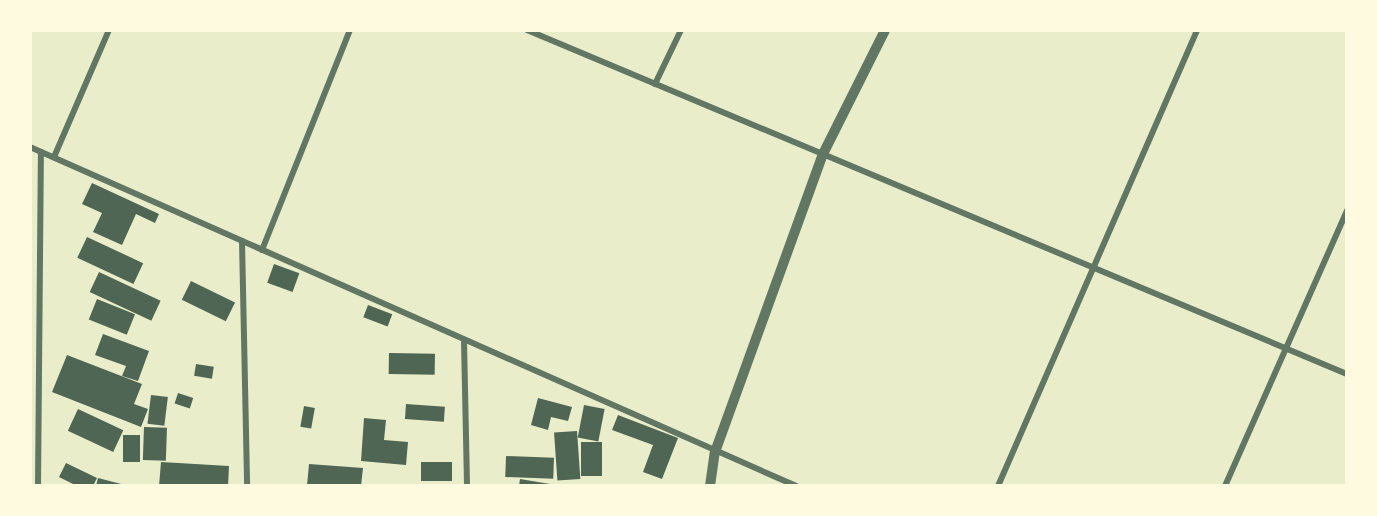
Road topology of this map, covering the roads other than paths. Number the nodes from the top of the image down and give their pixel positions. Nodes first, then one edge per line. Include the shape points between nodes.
1 (109, 30) edge
2 (350, 30) edge
3 (527, 30) edge
4 (681, 30) edge
5 (885, 30) edge
6 (1197, 30) edge
7 (655, 84) junction
8 (30, 147) edge
9 (41, 152) junction
10 (823, 154) junction
11 (54, 157) junction
12 (1347, 211) edge
13 (242, 241) junction
14 (262, 250) junction
15 (1091, 266) junction
16 (464, 341) junction
17 (1285, 347) junction
18 (1347, 374) edge
19 (715, 452) junction
20 (38, 486) edge
21 (247, 486) edge
22 (467, 486) edge
23 (710, 486) edge
24 (795, 486) edge
25 (998, 486) edge
26 (1225, 486) edge

1 - 11 street
2 - 14 street
3 - 7 street
4 - 7 street
5 - 10 street
6 - 15 street
7 - 10 street
8 - 9 street
9 - 11 street
9 - 20 street
10 - 15 street
10 - 19 street
11 - 13 street
12 - 17 street
13 - 14 street
13 - 21 street
14 - 16 street
15 - 17 street
15 - 25 street
16 - 19 street
16 - 22 street
17 - 18 street
17 - 26 street
19 - 23 street
19 - 24 street

